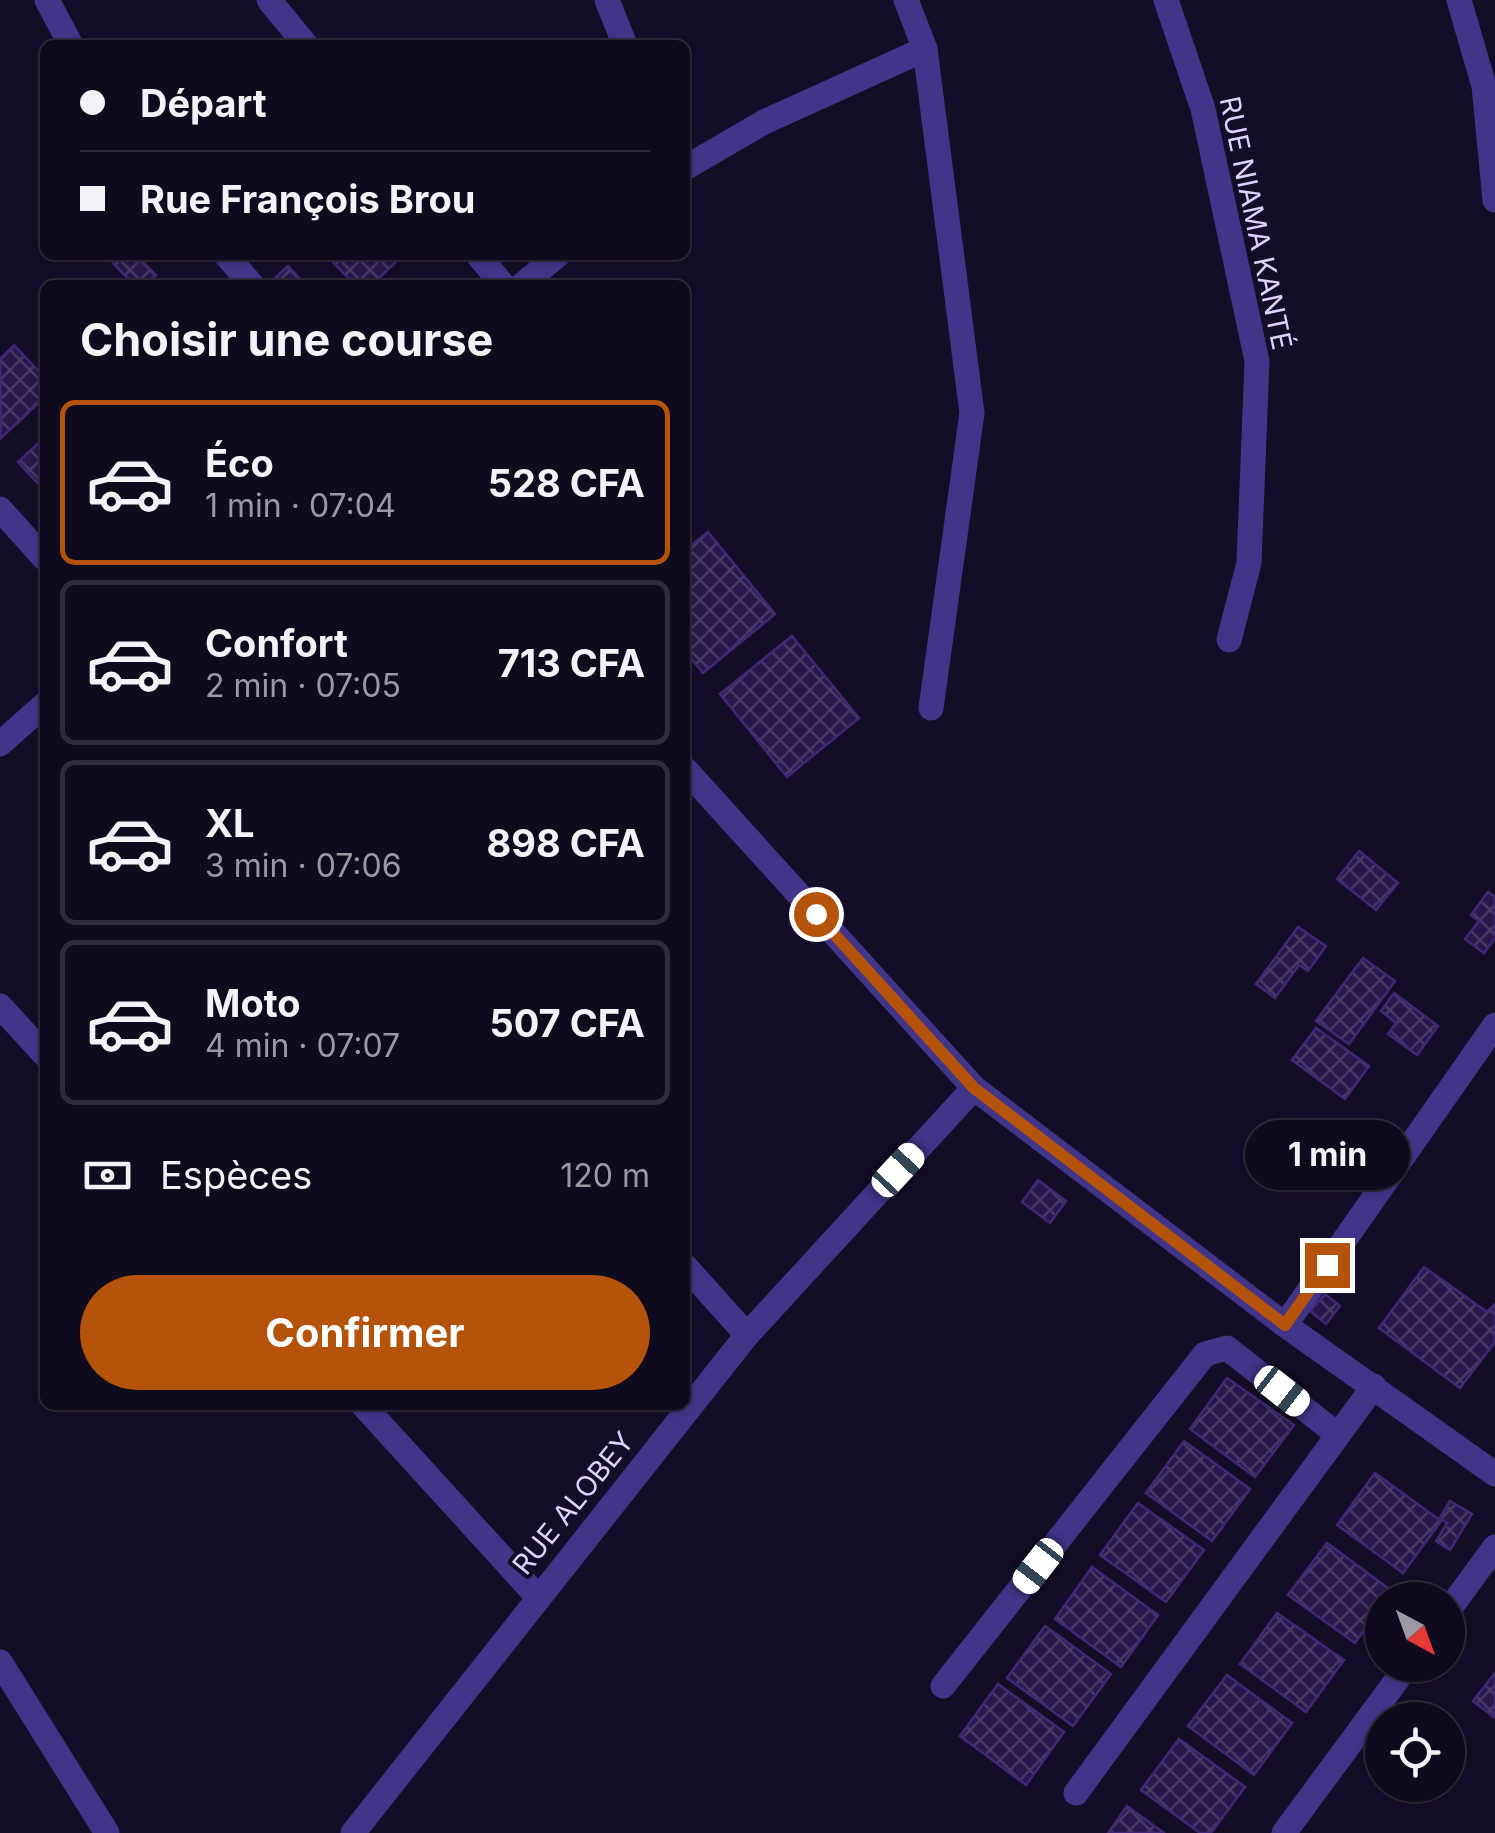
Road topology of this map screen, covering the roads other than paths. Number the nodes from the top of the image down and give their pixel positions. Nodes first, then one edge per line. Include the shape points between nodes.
1 (46, 0) edge
2 (270, 0) edge
3 (607, 0) edge
4 (906, 0) edge
5 (1166, 0) edge
6 (1459, 0) edge
7 (68, 40) edge
8 (302, 40) edge
9 (623, 40) edge
10 (925, 49) junction
11 (690, 165) edge
12 (1495, 200) edge
13 (230, 260) edge
14 (482, 260) edge
15 (552, 260) edge
16 (248, 280) edge
17 (499, 280) edge
18 (528, 280) edge
19 (0, 509) edge
20 (40, 553) edge
21 (1229, 640) dead end
22 (40, 708) edge
23 (931, 708) dead end
24 (0, 744) edge
25 (690, 775) edge
26 (0, 1006) edge
27 (1495, 1025) edge
28 (40, 1050) edge
29 (974, 1088) junction
30 (690, 1271) edge
31 (1285, 1325) junction
32 (748, 1335) junction
33 (1374, 1386) junction
34 (690, 1406) edge
35 (368, 1410) edge
36 (687, 1410) edge
37 (1338, 1435) junction
38 (1495, 1474) edge
39 (1495, 1547) edge
40 (1465, 1588) edge
41 (536, 1596) junction
42 (0, 1662) edge
43 (1395, 1682) edge
44 (942, 1686) dead end
45 (1076, 1792) dead end
46 (107, 1833) edge
47 (353, 1833) edge
48 (1284, 1833) edge

1 - 7 street
2 - 8 street
3 - 9 street
4 - 10 street
5 - 21 street, RUE NIAMA KANTÉ via 1203,109 1257,361 1249,563
6 - 12 street via 1484,86
10 - 11 street via 764,122
10 - 23 street via 972,413
13 - 16 street
14 - 17 street
15 - 18 street
19 - 20 street
22 - 24 street
25 - 29 street
26 - 28 street
27 - 31 street
29 - 31 street
29 - 32 street, RUE ALOBEY
30 - 32 street
31 - 33 street
32 - 34 street, RUE ALOBEY
33 - 37 street
33 - 38 street
35 - 41 street
36 - 41 street, RUE ALOBEY
37 - 44 street via 1227,1348 1204,1354
37 - 45 street
39 - 40 street
41 - 47 street, RUE ALOBEY
42 - 46 street
43 - 48 street

